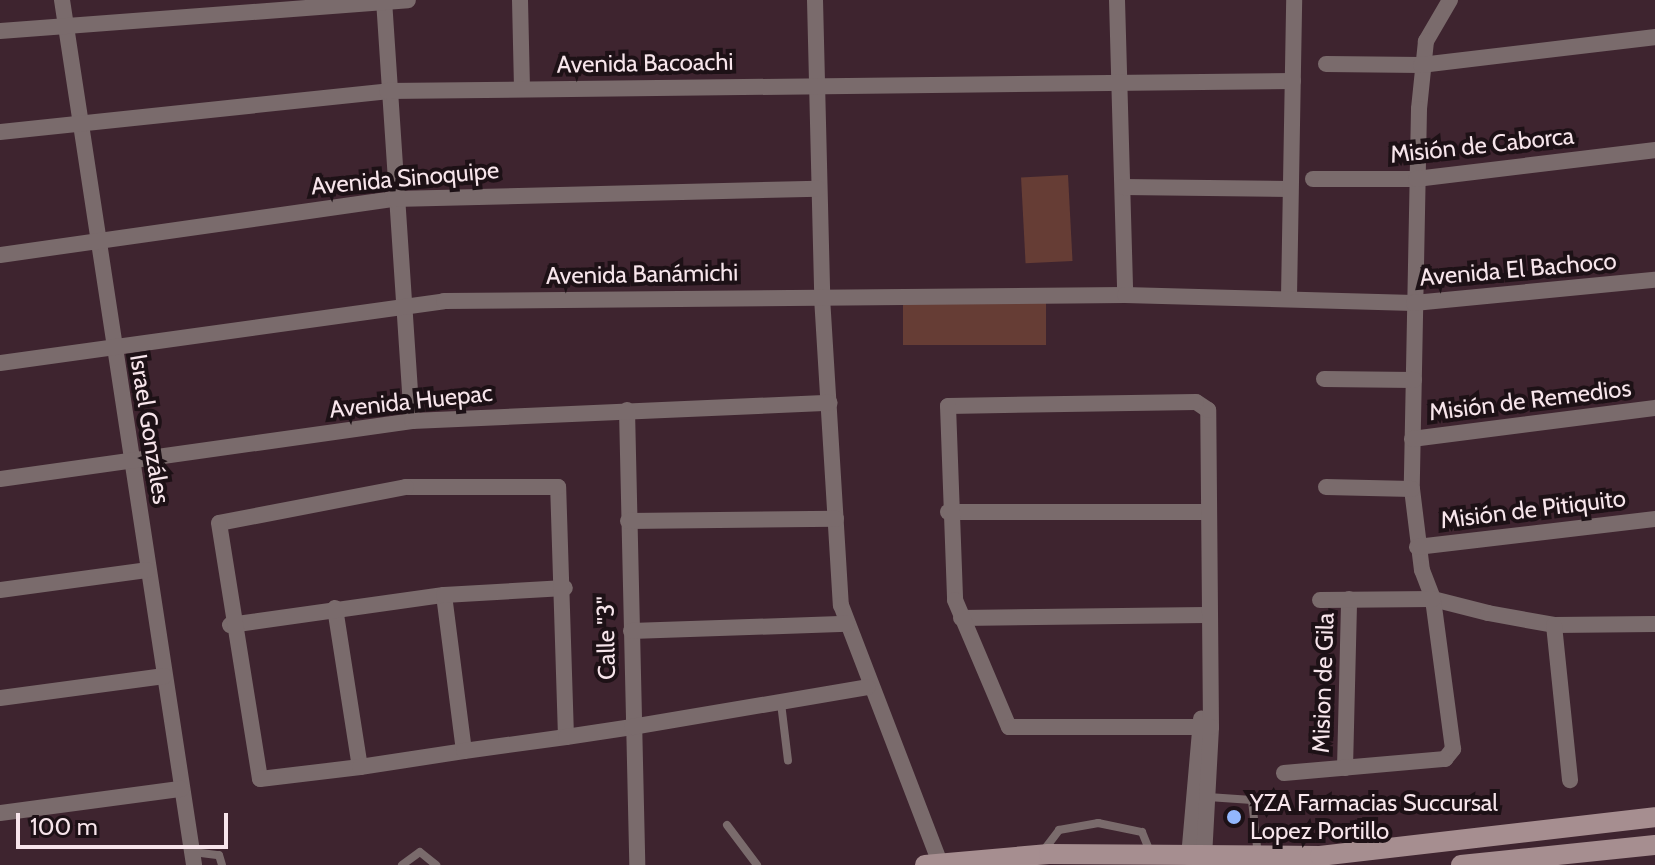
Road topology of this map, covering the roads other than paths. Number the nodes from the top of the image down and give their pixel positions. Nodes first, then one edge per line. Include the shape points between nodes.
1 (62, 0) edge
2 (384, 0) edge
3 (408, 0) edge
4 (520, 0) edge
5 (815, 0) edge
6 (1117, 0) edge
7 (1294, 0) edge
8 (1450, 0) edge
9 (65, 22) junction
10 (0, 31) edge
11 (1655, 37) edge
12 (1326, 64) dead end
13 (1421, 65) junction
14 (1121, 81) junction
15 (1293, 81) junction
16 (817, 84) junction
17 (522, 89) junction
18 (387, 91) junction
19 (81, 124) junction
20 (0, 132) edge
21 (1655, 150) edge
22 (1313, 179) dead end
23 (1416, 179) junction
24 (1123, 187) junction
25 (818, 189) junction
26 (1290, 189) junction
27 (394, 199) junction
28 (97, 240) junction
29 (0, 255) edge
30 (1655, 280) edge
31 (1125, 295) junction
32 (822, 297) junction
33 (1289, 297) junction
34 (1414, 303) junction
35 (403, 305) junction
36 (113, 347) junction
37 (0, 363) edge
38 (1324, 379) dead end
39 (1414, 380) junction
40 (830, 403) junction
41 (1655, 408) edge
42 (627, 410) junction
43 (412, 421) junction
44 (1412, 439) junction
45 (132, 461) junction
46 (0, 479) edge
47 (1326, 487) dead end
48 (1412, 489) junction
49 (948, 512) junction
50 (1207, 512) junction
51 (836, 519) junction
52 (1655, 519) edge
53 (628, 521) junction
54 (1417, 547) junction
55 (147, 570) junction
56 (565, 588) junction
57 (0, 590) edge
58 (444, 595) junction
59 (1349, 599) junction
60 (1433, 599) junction
61 (1320, 600) dead end
62 (335, 608) junction
63 (1206, 615) junction
64 (961, 618) junction
65 (847, 624) junction
66 (1655, 624) edge
67 (230, 625) junction
68 (1554, 625) junction
69 (631, 631) junction
70 (165, 676) junction
71 (868, 687) junction
72 (0, 698) edge
73 (781, 703) junction
74 (632, 727) junction
75 (1204, 727) junction
76 (566, 737) junction
77 (464, 751) junction
78 (788, 761) dead end
79 (360, 767) junction
80 (1345, 768) junction
81 (1284, 773) dead end
82 (1570, 780) dead end
83 (181, 789) junction
84 (1207, 797) junction
85 (0, 813) edge
86 (1655, 817) edge
87 (727, 825) dead end
88 (1655, 845) edge
89 (1151, 855) junction
90 (1040, 856) junction
91 (1196, 857) junction
92 (193, 858) edge
93 (1258, 858) junction
94 (935, 864) edge
95 (222, 865) edge
96 (402, 865) edge
97 (436, 865) edge
98 (637, 865) edge
99 (757, 865) edge
100 (984, 865) edge
101 (1461, 865) edge

1 - 9 street, Israel Gonzáles
2 - 3 street
2 - 9 street
2 - 18 street
4 - 17 street
5 - 16 street
6 - 14 street
7 - 15 street
8 - 13 street
9 - 10 street
9 - 19 street, Israel Gonzáles
11 - 13 street
12 - 13 street
13 - 23 street
14 - 15 street, Avenida Bacoachi
14 - 16 street, Avenida Bacoachi
14 - 24 street
15 - 26 street
16 - 17 street, Avenida Bacoachi
16 - 25 street
17 - 18 street, Avenida Bacoachi
18 - 19 street, Avenida Bacoachi
18 - 27 street
19 - 20 street, Avenida Bacoachi
19 - 28 street, Israel Gonzáles
21 - 23 street, Misión de Caborca
22 - 23 street, Misión de Caborca
23 - 34 street
24 - 26 street
24 - 31 street
25 - 27 street, Avenida Sinoquipe
25 - 32 street
26 - 33 street
27 - 28 street, Avenida Sinoquipe
27 - 35 street
28 - 29 street, Avenida Sinoquipe
28 - 36 street, Israel Gonzáles
30 - 34 street, Avenida El Bachoco
31 - 32 street, Avenida Banámichi
31 - 33 street, Avenida Banámichi
32 - 35 street, Avenida Banámichi
32 - 40 street
33 - 34 street, Avenida El Bachoco
34 - 39 street
35 - 36 street, Avenida Banámichi
35 - 43 street
36 - 37 street, Avenida Banámichi
36 - 45 street, Israel Gonzáles
38 - 39 street
39 - 44 street
40 - 42 street, Avenida Huepac
40 - 51 street
41 - 44 street, Misión de Remedios
42 - 43 street, Avenida Huepac
42 - 53 street, Calle "3"
43 - 45 street, Avenida Huepac
44 - 48 street
45 - 46 street, Avenida Huepac
45 - 55 street, Israel Gonzáles
47 - 48 street
48 - 54 street
49 - 50 street
49 - 50 street via 945,413 963,401 1203,404 1210,431
49 - 64 street
50 - 63 street
51 - 53 street
51 - 65 street
52 - 54 street, Misión de Pitiquito
53 - 69 street, Calle "3"
54 - 60 street
55 - 57 street
55 - 70 street, Israel Gonzáles
56 - 58 street
56 - 67 street via 558,487 406,487 222,519
56 - 76 street
58 - 62 street
58 - 77 street
59 - 60 street
59 - 61 street
59 - 80 street, Mision de Gila
60 - 68 street
60 - 80 street via 1445,648 1452,754
62 - 67 street
62 - 79 street
63 - 64 street
63 - 75 street
64 - 75 street via 1009,727
65 - 69 street
65 - 71 street
66 - 68 street
67 - 79 street via 255,773 268,780
68 - 82 street
69 - 74 street, Calle "3"
70 - 72 street
70 - 83 street, Israel Gonzáles
71 - 73 street
71 - 94 street
73 - 74 street
73 - 78 lane
74 - 76 street
74 - 98 street, Calle "3"
75 - 84 street
75 - 91 street
76 - 77 street
77 - 79 street
80 - 81 street
83 - 85 street
83 - 92 street, Israel Gonzáles
84 - 91 street
84 - 93 lane via 1252,800
86 - 93 main road
87 - 99 lane
88 - 101 main road
89 - 90 main road
89 - 90 lane via 1142,832 1098,823 1059,830
89 - 91 main road
90 - 94 main road
90 - 100 main road
91 - 93 main road
92 - 95 lane via 219,855
96 - 97 lane via 420,852

